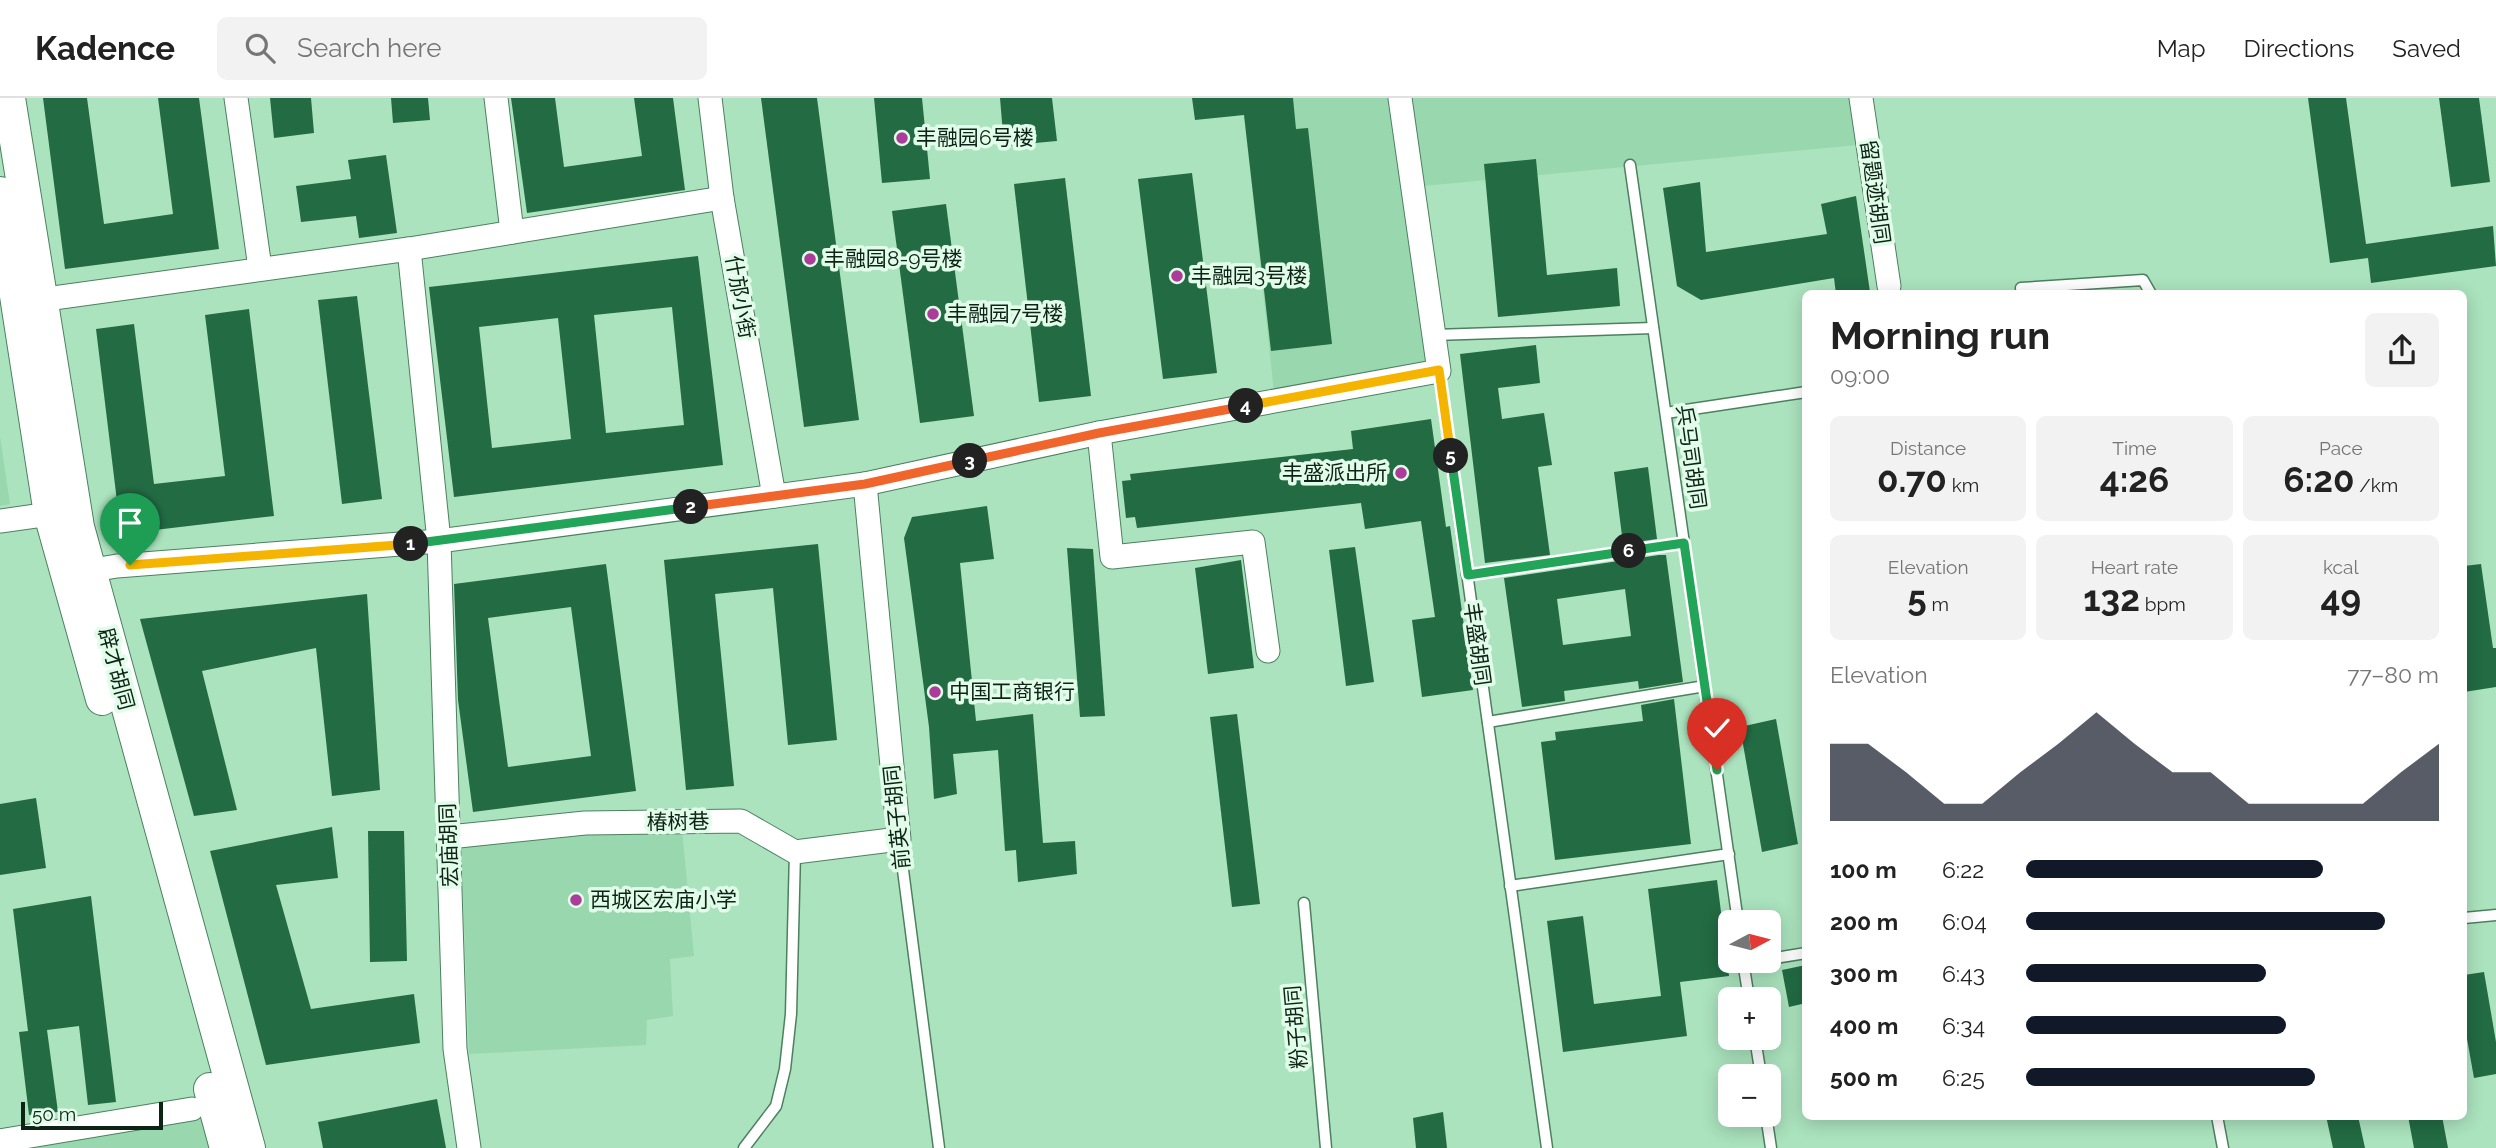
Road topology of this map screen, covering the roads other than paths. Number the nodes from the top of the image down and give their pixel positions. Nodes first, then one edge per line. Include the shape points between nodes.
1 (9, 98) edge
2 (236, 98) edge
3 (496, 98) edge
4 (710, 98) edge
5 (1400, 98) edge
6 (1861, 98) edge
7 (1630, 165) dead end
8 (0, 193) edge
9 (722, 198) junction
10 (512, 232) junction
11 (410, 249) junction
12 (260, 268) junction
13 (1889, 286) dead end
14 (2033, 290) edge
15 (2149, 290) edge
16 (19, 304) edge
17 (1653, 328) junction
18 (1434, 335) junction
19 (1439, 370) junction
20 (1802, 393) edge
21 (1666, 413) junction
22 (1099, 433) junction
23 (865, 484) junction
24 (774, 496) junction
25 (50, 514) junction
26 (0, 521) edge
27 (439, 541) junction
28 (1684, 543) junction
29 (78, 572) junction
30 (1468, 575) junction
31 (1268, 651) dead end
32 (1705, 686) junction
33 (1488, 722) junction
34 (449, 837) junction
35 (899, 839) junction
36 (796, 852) junction
37 (1729, 855) junction
38 (1510, 886) junction
39 (1304, 903) dead end
40 (1736, 910) edge
41 (2496, 915) edge
42 (2467, 918) edge
43 (1802, 954) edge
44 (1782, 957) edge
45 (192, 1109) dead end
46 (2218, 1120) edge
47 (1768, 1127) edge
48 (0, 1141) edge
49 (226, 1148) edge
50 (249, 1148) edge
51 (470, 1148) edge
52 (744, 1148) edge
53 (939, 1148) edge
54 (1326, 1148) edge
55 (1547, 1148) edge
56 (1771, 1148) edge
57 (2223, 1148) edge

1 - 16 main road, 辟才胡同
2 - 12 street
3 - 10 street
4 - 9 street, 什邡小街
5 - 18 street, 丰盛胡同
6 - 13 street, 留题迹胡同
7 - 17 lane, 兵马司胡同
8 - 16 main road, 辟才胡同
9 - 10 street
9 - 24 street, 什邡小街
10 - 11 street
11 - 12 street
11 - 27 street, 宏庙胡同
12 - 16 street
14 - 15 lane via 2143,280
16 - 25 main road, 辟才胡同
16 - 29 main road, 辟才胡同 via 78,527
17 - 18 lane
17 - 21 lane, 兵马司胡同
18 - 19 street, 丰盛胡同
19 - 22 street
19 - 30 lane, 丰盛胡同
20 - 21 lane
21 - 28 lane, 兵马司胡同
22 - 23 street
22 - 31 street via 1112,557 1253,542
23 - 24 street
23 - 35 street, 前英子胡同
24 - 27 street
25 - 26 street
25 - 29 main road, 辟才胡同
27 - 29 street
27 - 34 street, 宏庙胡同
28 - 30 lane
28 - 32 lane, 兵马司胡同
29 - 49 main road, 辟才胡同
29 - 50 main road, 辟才胡同
30 - 33 lane, 丰盛胡同
32 - 33 lane
32 - 37 lane, 兵马司胡同
33 - 38 lane, 丰盛胡同
34 - 36 street, 椿树巷 via 585,823 741,821
34 - 51 street, 宏庙胡同 via 455,1049
35 - 36 street
35 - 53 lane, 前英子胡同
36 - 52 lane via 785,1069 776,1106
37 - 38 lane
37 - 40 lane, 兵马司胡同
38 - 55 lane, 丰盛胡同
39 - 54 lane, 粉子胡同
41 - 42 lane
43 - 44 lane
45 - 48 street
46 - 57 lane
47 - 56 lane

